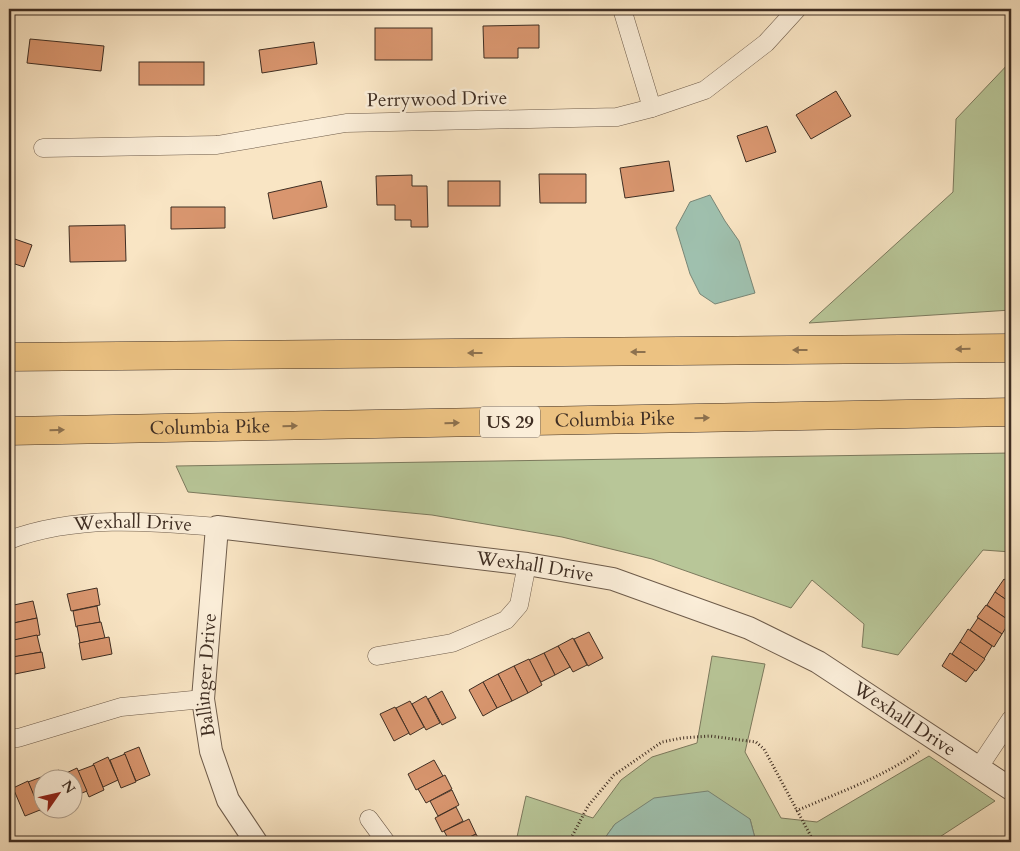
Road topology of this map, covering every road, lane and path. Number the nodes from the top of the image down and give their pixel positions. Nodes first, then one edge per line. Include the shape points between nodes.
1 (622, 9) edge
2 (798, 9) edge
3 (652, 108) junction
4 (43, 148) dead end
5 (1011, 348) edge
6 (9, 357) edge
7 (1011, 412) edge
8 (9, 431) edge
9 (217, 527) junction
10 (9, 540) edge
11 (527, 564) junction
12 (377, 656) dead end
13 (203, 699) junction
14 (1011, 719) edge
15 (9, 738) edge
16 (936, 739) junction
17 (979, 767) junction
18 (1011, 789) edge
19 (796, 811) junction
20 (369, 819) dead end
21 (256, 842) edge
22 (386, 842) edge
23 (569, 842) edge
24 (814, 842) edge

1 - 3 street
2 - 3 street, Perrywood Drive via 766,42 705,90
3 - 4 street, Perrywood Drive via 617,117 346,122 217,145
5 -> 6 highway
8 -> 7 highway, Columbia Pike / US 29
9 - 10 street, Wexhall Drive via 140,521 75,523
9 - 11 street, Wexhall Drive
9 - 13 street, Ballinger Drive
11 - 12 street via 519,605 506,620 452,643
11 - 16 street, Wexhall Drive via 613,579 749,628 818,662
13 - 15 street via 121,707
13 - 21 street, Ballinger Drive via 211,751 228,800
14 - 17 street
16 - 17 street, Wexhall Drive
16 - 19 path via 910,758 864,782
17 - 18 street, Wexhall Drive
19 - 23 path via 771,759 756,742 710,736 682,738 662,742 614,774 588,806
19 - 24 path
20 - 22 street

